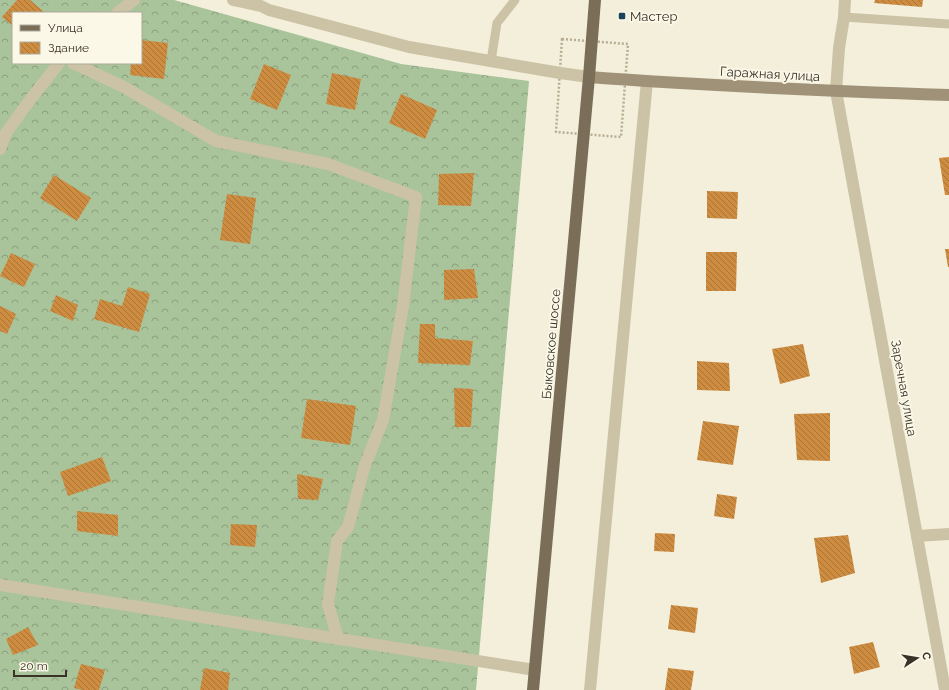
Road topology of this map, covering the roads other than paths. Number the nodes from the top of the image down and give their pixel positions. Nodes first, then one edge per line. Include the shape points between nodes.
1 (134, 0) edge
2 (233, 0) edge
3 (515, 0) edge
4 (595, 0) edge
5 (845, 0) edge
6 (270, 5) edge
7 (118, 12) edge
8 (844, 17) junction
9 (949, 24) edge
10 (491, 61) junction
11 (58, 64) edge
12 (75, 64) edge
13 (589, 77) junction
14 (647, 81) junction
15 (836, 92) junction
16 (949, 95) edge
17 (0, 149) edge
18 (949, 534) edge
19 (917, 536) junction
20 (0, 585) edge
21 (338, 639) junction
22 (535, 670) junction
23 (533, 690) edge
24 (590, 690) edge
25 (945, 690) edge

1 - 7 street
2 - 6 street via 261,6
3 - 10 lane via 497,23
4 - 13 main road, Быковское шоссе
5 - 8 street, Заречная улица
6 - 10 street via 409,47
8 - 9 lane
8 - 15 street, Заречная улица
10 - 13 street
11 - 17 street via 6,133
12 - 21 street via 124,87 216,141 328,164 416,197 403,306 383,420 365,465 348,528 337,541 328,604
13 - 14 street, Гаражная улица
13 - 22 main road, Быковское шоссе
14 - 15 street, Гаражная улица
14 - 24 street
15 - 16 street, Гаражная улица
15 - 19 street, Заречная улица
18 - 19 street
19 - 25 street, Заречная улица
20 - 21 street
21 - 22 street
22 - 23 main road, Быковское шоссе

